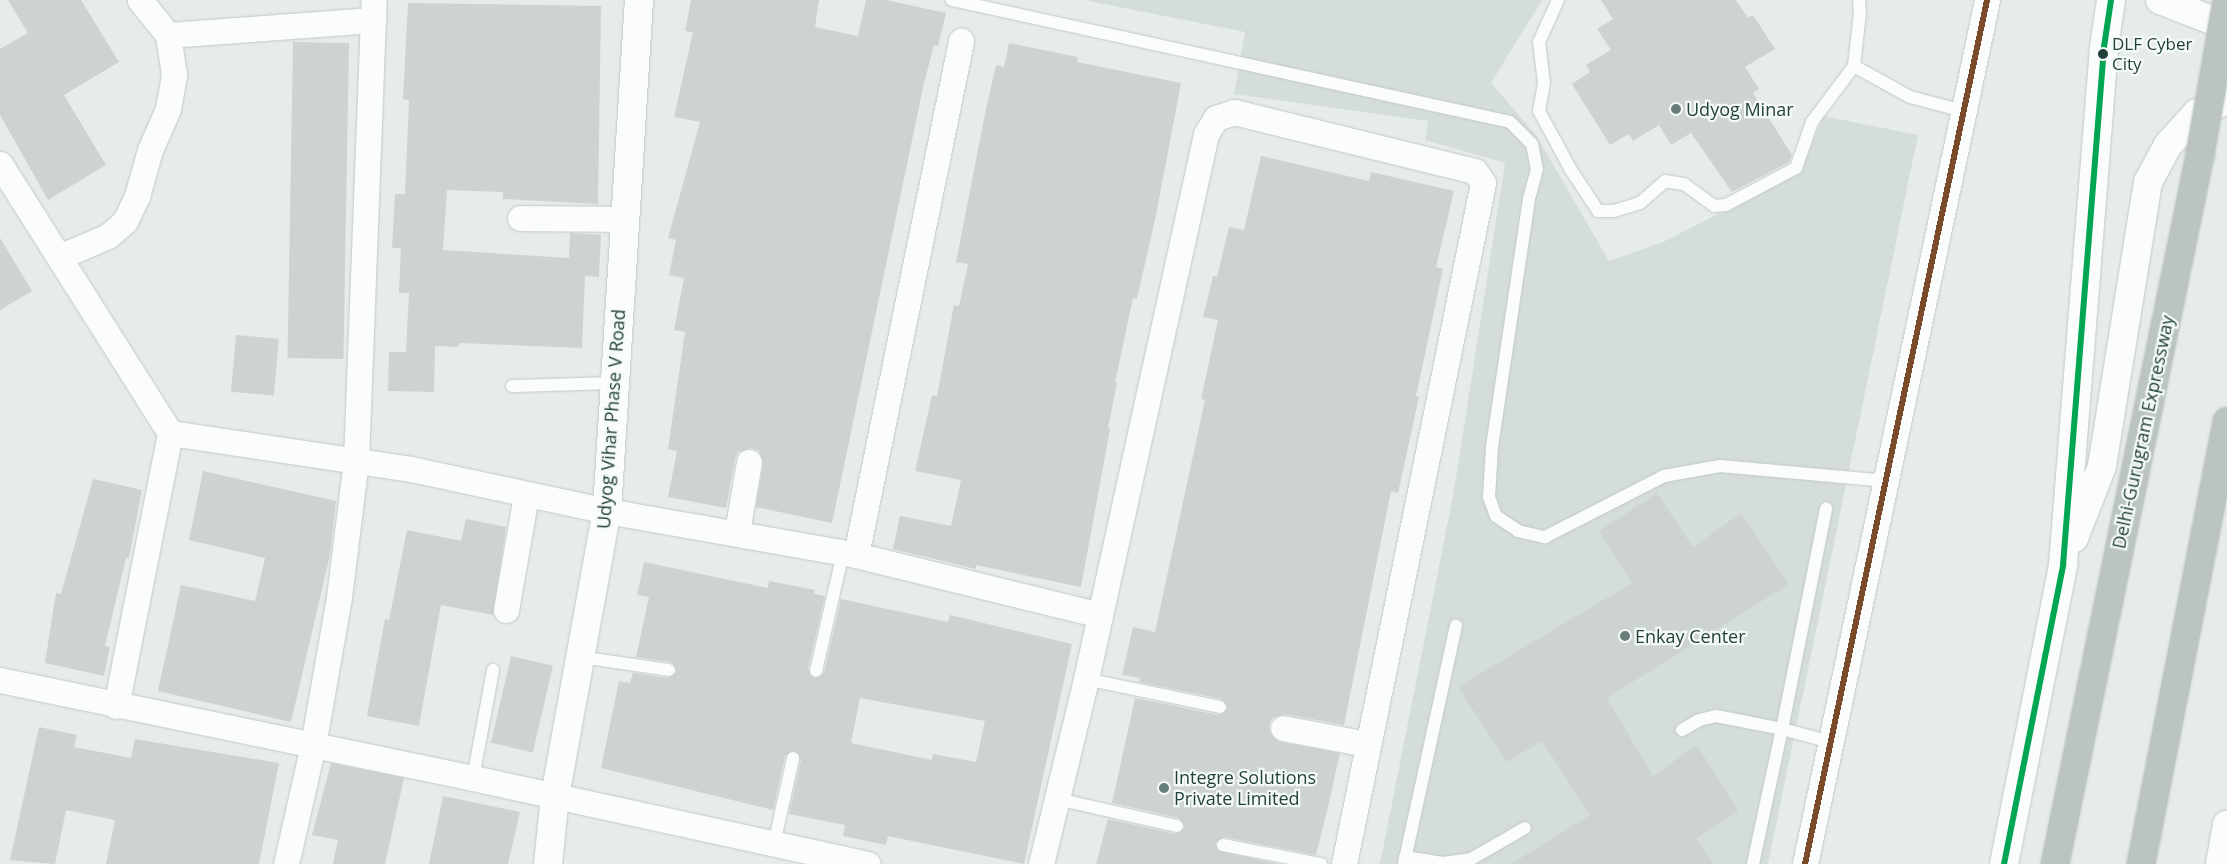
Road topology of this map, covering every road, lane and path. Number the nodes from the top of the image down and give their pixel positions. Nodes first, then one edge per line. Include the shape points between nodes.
1 (140, 0) edge
2 (639, 0) edge
3 (952, 0) edge
4 (1558, 0) edge
5 (1859, 0) edge
6 (1987, 0) edge
7 (2112, 0) edge
8 (2160, 0) edge
9 (2227, 0) edge
10 (373, 10) edge
11 (2227, 26) edge
12 (168, 35) junction
13 (961, 41) dead end
14 (1854, 66) junction
15 (2227, 100) edge
16 (1963, 110) junction
17 (0, 164) edge
18 (520, 218) dead end
19 (625, 218) junction
20 (59, 257) junction
21 (615, 383) junction
22 (512, 386) dead end
23 (2227, 421) edge
24 (170, 432) junction
25 (356, 460) junction
26 (749, 462) dead end
27 (1887, 481) junction
28 (526, 495) junction
29 (1826, 508) dead end
30 (607, 511) junction
31 (738, 532) junction
32 (849, 554) junction
33 (2063, 564) junction
34 (506, 610) dead end
35 (1100, 615) junction
36 (1456, 626) dead end
37 (580, 657) junction
38 (493, 670) dead end
39 (669, 670) dead end
40 (816, 671) dead end
41 (1086, 679) junction
42 (0, 680) edge
43 (116, 706) junction
44 (1220, 707) dead end
45 (1283, 728) dead end
46 (1782, 729) junction
47 (1682, 730) dead end
48 (1831, 742) junction
49 (1367, 744) junction
50 (313, 745) junction
51 (793, 758) dead end
52 (474, 778) junction
53 (555, 796) junction
54 (1057, 798) junction
55 (2227, 825) edge
56 (1177, 826) dead end
57 (1525, 828) dead end
58 (774, 844) junction
59 (1223, 845) dead end
60 (1404, 861) edge
61 (286, 864) edge
62 (548, 864) edge
63 (868, 864) edge
64 (1042, 864) edge
65 (1321, 864) edge
66 (1344, 864) edge
67 (1752, 864) edge
68 (1805, 864) edge
69 (2004, 864) edge
70 (2055, 864) edge
71 (2142, 864) edge
72 (2220, 864) edge

1 - 12 street
2 - 19 main road, Udyog Vihar Phase V Road
3 - 27 lane via 1510,122 1532,144 1537,169 1529,199 1493,439 1489,497 1496,516 1518,532 1545,537 1664,476 1720,466
4 - 14 lane via 1539,42 1544,83 1539,111 1598,211 1614,211 1640,203 1665,181 1684,184 1714,206 1726,205 1796,168 1812,122
5 - 14 lane
6 - 16 street
7 - 33 main road via 2104,48
8 - 11 main road
9 - 70 highway, Delhi-Gurugram Expressway, bridge via 2200,155
10 - 12 street
10 - 25 street
12 - 20 street via 174,75 168,109 125,222 108,236
13 - 32 street
14 - 16 lane via 1910,97
15 - 33 main road via 2197,113 2168,145 2148,182 2102,466
16 - 27 street
17 - 20 street
18 - 19 street
19 - 21 main road, Udyog Vihar Phase V Road
20 - 24 street
21 - 22 lane
21 - 30 main road, Udyog Vihar Phase V Road
23 - 71 highway
24 - 25 street
24 - 43 street
25 - 28 street
25 - 50 street via 339,597
26 - 31 street
27 - 48 street
28 - 30 street
28 - 34 street
29 - 46 lane
30 - 31 street
30 - 37 main road, Udyog Vihar Phase V Road
31 - 32 street
32 - 35 street
32 - 40 lane
33 - 69 main road
35 - 41 street
35 - 49 street via 1206,134 1216,118 1234,112 1475,171 1484,183
36 - 60 lane
37 - 39 lane
37 - 53 main road, Udyog Vihar Phase V Road
38 - 52 lane
41 - 44 lane
41 - 54 street
42 - 43 street
43 - 50 street
45 - 49 street
46 - 47 lane via 1716,716 1699,720
46 - 48 lane
46 - 67 lane
48 - 68 street
49 - 66 street
50 - 52 street
50 - 61 street
51 - 58 lane
52 - 53 street
53 - 58 street
53 - 62 main road, Udyog Vihar Phase V Road
54 - 56 lane
54 - 64 street
55 - 72 main road
57 - 60 lane via 1471,859
58 - 63 street
59 - 65 lane

